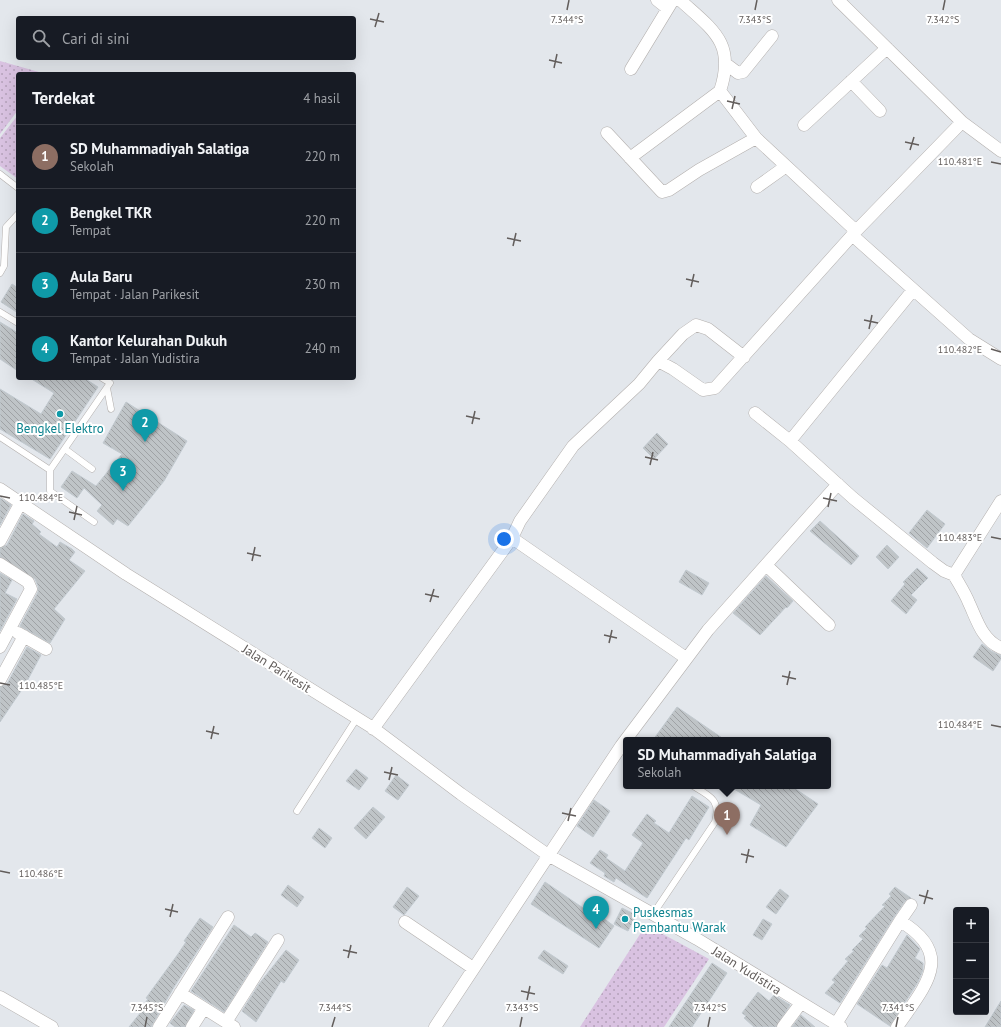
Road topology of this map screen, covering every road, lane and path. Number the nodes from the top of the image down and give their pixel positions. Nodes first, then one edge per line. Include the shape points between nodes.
1 (657, 0) edge
2 (680, 0) edge
3 (838, 0) edge
4 (670, 4) edge
5 (772, 36) dead end
6 (887, 48) junction
7 (726, 64) junction
8 (631, 69) dead end
9 (851, 81) junction
10 (720, 91) junction
11 (880, 111) dead end
12 (962, 122) junction
13 (804, 125) dead end
14 (607, 133) dead end
15 (756, 138) junction
16 (1001, 151) edge
17 (630, 158) junction
18 (786, 167) junction
19 (0, 174) edge
20 (16, 186) edge
21 (757, 187) dead end
22 (16, 216) edge
23 (854, 233) junction
24 (0, 273) edge
25 (913, 290) junction
26 (0, 312) edge
27 (16, 323) edge
28 (744, 357) junction
29 (1001, 359) edge
30 (658, 361) junction
31 (105, 380) edge
32 (107, 388) junction
33 (111, 409) dead end
34 (755, 413) dead end
35 (0, 437) edge
36 (790, 441) junction
37 (65, 449) junction
38 (92, 469) dead end
39 (50, 470) junction
40 (838, 484) junction
41 (0, 489) edge
42 (1001, 501) edge
43 (21, 502) junction
44 (94, 522) dead end
45 (512, 538) junction
46 (0, 540) edge
47 (0, 564) edge
48 (766, 565) junction
49 (954, 574) junction
50 (829, 625) dead end
51 (10, 628) junction
52 (24, 636) junction
53 (0, 647) edge
54 (1001, 648) edge
55 (46, 649) dead end
56 (686, 658) junction
57 (0, 680) edge
58 (357, 718) junction
59 (374, 729) junction
60 (630, 737) edge
61 (623, 747) edge
62 (698, 789) edge
63 (297, 811) dead end
64 (548, 855) junction
65 (911, 905) dead end
66 (652, 914) junction
67 (228, 917) dead end
68 (900, 921) junction
69 (404, 922) dead end
70 (278, 940) dead end
71 (473, 968) junction
72 (180, 993) junction
73 (1, 999) edge
74 (801, 1003) junction
75 (204, 1008) junction
76 (230, 1025) edge
77 (838, 1026) edge
78 (52, 1027) edge
79 (159, 1027) edge
80 (192, 1027) edge
81 (434, 1027) edge
82 (783, 1027) edge
83 (897, 1027) edge

1 - 4 street
2 - 7 street via 713,30 725,51
3 - 6 street
4 - 8 street
5 - 7 street via 743,72 738,73
6 - 9 street
6 - 12 street
7 - 10 street
9 - 11 street
9 - 13 street
10 - 15 street
10 - 17 street
12 - 16 street
12 - 23 street
14 - 17 street
15 - 17 street via 666,192 662,192
15 - 18 street
18 - 21 street
18 - 23 street
19 - 20 lane
22 - 24 lane via 6,227 4,266
23 - 25 street
23 - 28 street
25 - 29 street via 970,339
25 - 36 street
26 - 27 lane
28 - 30 street via 710,390 698,388
28 - 30 street via 708,329 696,325 683,334
30 - 45 street via 639,384 573,446 516,526
31 - 32 lane via 110,383
32 - 33 lane
32 - 37 lane
34 - 36 street
35 - 39 lane
36 - 40 street
37 - 38 lane
37 - 39 lane
39 - 44 lane via 50,491
40 - 48 street
40 - 49 street via 933,563
41 - 43 street, Jalan Parikesit
42 - 49 street
43 - 46 street
43 - 58 street, Jalan Parikesit via 126,574
45 - 56 street
45 - 59 street
47 - 51 street via 30,584 31,589
48 - 50 street
48 - 56 street
49 - 54 street via 981,629 987,638
51 - 52 street
51 - 53 street
52 - 55 street
52 - 57 street
56 - 60 street
58 - 59 street, Jalan Parikesit
58 - 63 lane
59 - 64 street, Jalan Parikesit
61 - 64 street
62 - 66 lane via 712,798 717,805 715,822
64 - 66 street, Jalan Yudistira
64 - 71 street
65 - 68 street
66 - 74 street, Jalan Yudistira
67 - 72 street
68 - 77 street
68 - 83 street via 921,935 928,947 932,966 926,984
69 - 71 street
70 - 76 street
71 - 81 street
72 - 75 street
72 - 79 street
73 - 78 street
74 - 77 street, Jalan Yudistira
74 - 82 street
75 - 76 street
75 - 80 street

